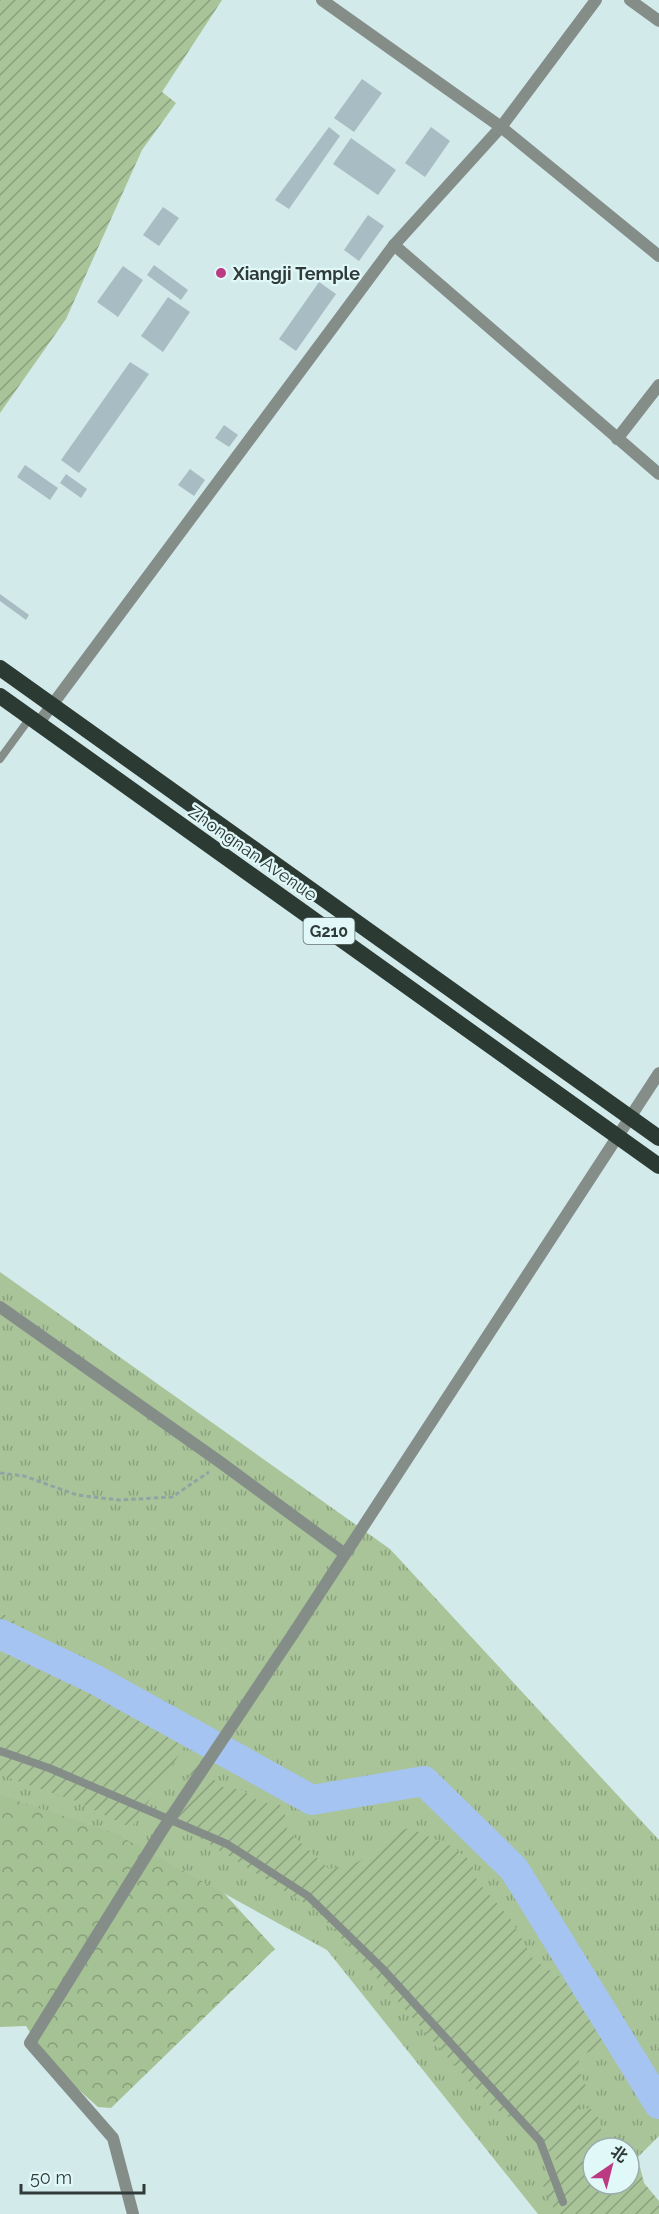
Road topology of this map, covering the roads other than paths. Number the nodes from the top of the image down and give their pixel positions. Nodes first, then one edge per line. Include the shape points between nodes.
1 (322, 0) edge
2 (596, 0) edge
3 (630, 0) edge
4 (659, 21) edge
5 (501, 127) junction
6 (394, 245) junction
7 (659, 256) edge
8 (659, 385) edge
9 (617, 439) junction
10 (659, 474) edge
11 (0, 668) edge
12 (0, 696) edge
13 (51, 706) junction
14 (34, 721) junction
15 (0, 759) edge
16 (659, 1073) edge
17 (629, 1117) junction
18 (616, 1136) junction
19 (659, 1138) edge
20 (659, 1166) edge
21 (0, 1307) edge
22 (345, 1554) junction
23 (0, 1751) edge
24 (170, 1818) junction
25 (563, 2202) dead end
26 (133, 2214) edge

1 - 5 street
2 - 5 street
3 - 4 street
5 - 6 street
5 - 7 street
6 - 9 street
6 - 13 street
8 - 9 street
9 - 10 street
11 - 13 highway, Zhongnan Avenue / G210
12 - 14 highway, Zhongnan Avenue / G210
13 - 14 street
13 - 17 highway, Zhongnan Avenue / G210
14 - 15 lane
14 - 18 highway, Zhongnan Avenue / G210
16 - 17 street
17 - 18 street
17 - 19 highway, Zhongnan Avenue / G210
18 - 20 highway, Zhongnan Avenue / G210
18 - 22 street
21 - 22 street
22 - 24 street, bridge
23 - 24 lane
24 - 25 lane via 227,1844 316,1904 382,1968 540,2141
24 - 26 street, bridge via 30,2043 113,2138

